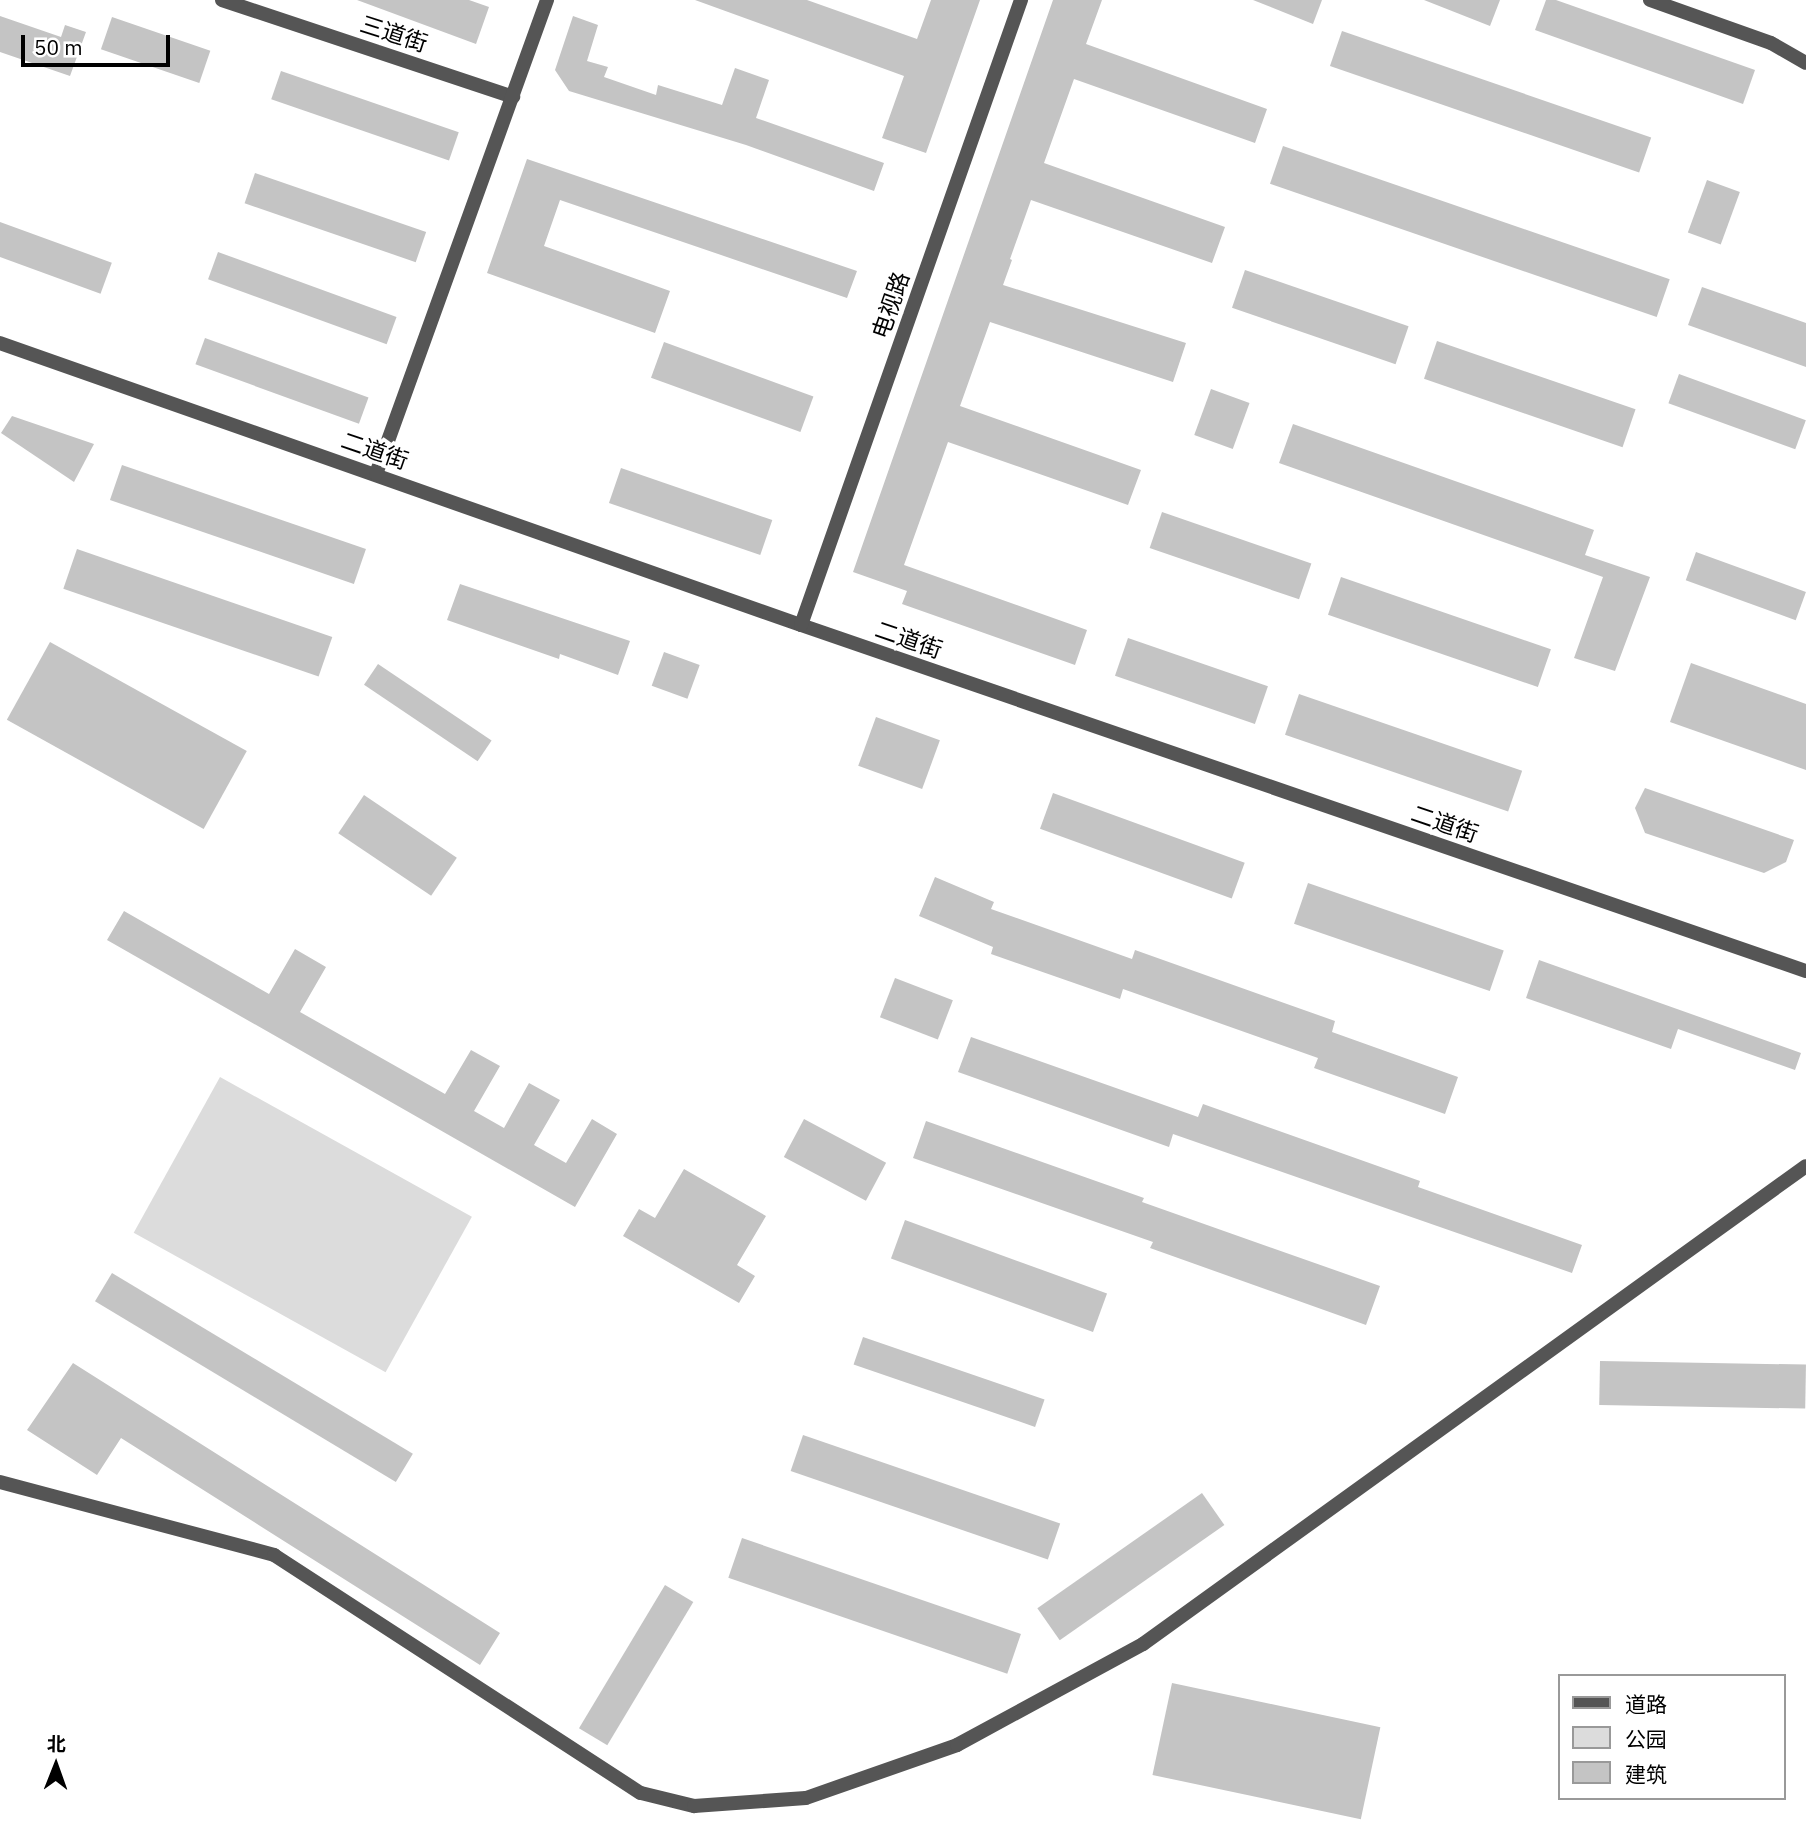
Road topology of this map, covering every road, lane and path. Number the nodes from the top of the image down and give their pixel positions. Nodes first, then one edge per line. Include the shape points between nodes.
1 (222, 0) edge
2 (547, 0) edge
3 (1021, 0) edge
4 (1650, 0) edge
5 (1806, 63) edge
6 (513, 97) junction
7 (0, 342) edge
8 (376, 474) junction
9 (800, 625) junction
10 (1806, 971) edge
11 (1806, 1166) edge
12 (0, 1482) edge

1 - 6 street, 三道街
2 - 6 street
3 - 9 street, 电视路
4 - 5 street via 1771,43
6 - 8 street
7 - 8 street, 二道街
8 - 9 street, 二道街
9 - 10 street, 二道街
11 - 12 street via 1143,1644 957,1745 806,1798 694,1806 641,1793 274,1555

